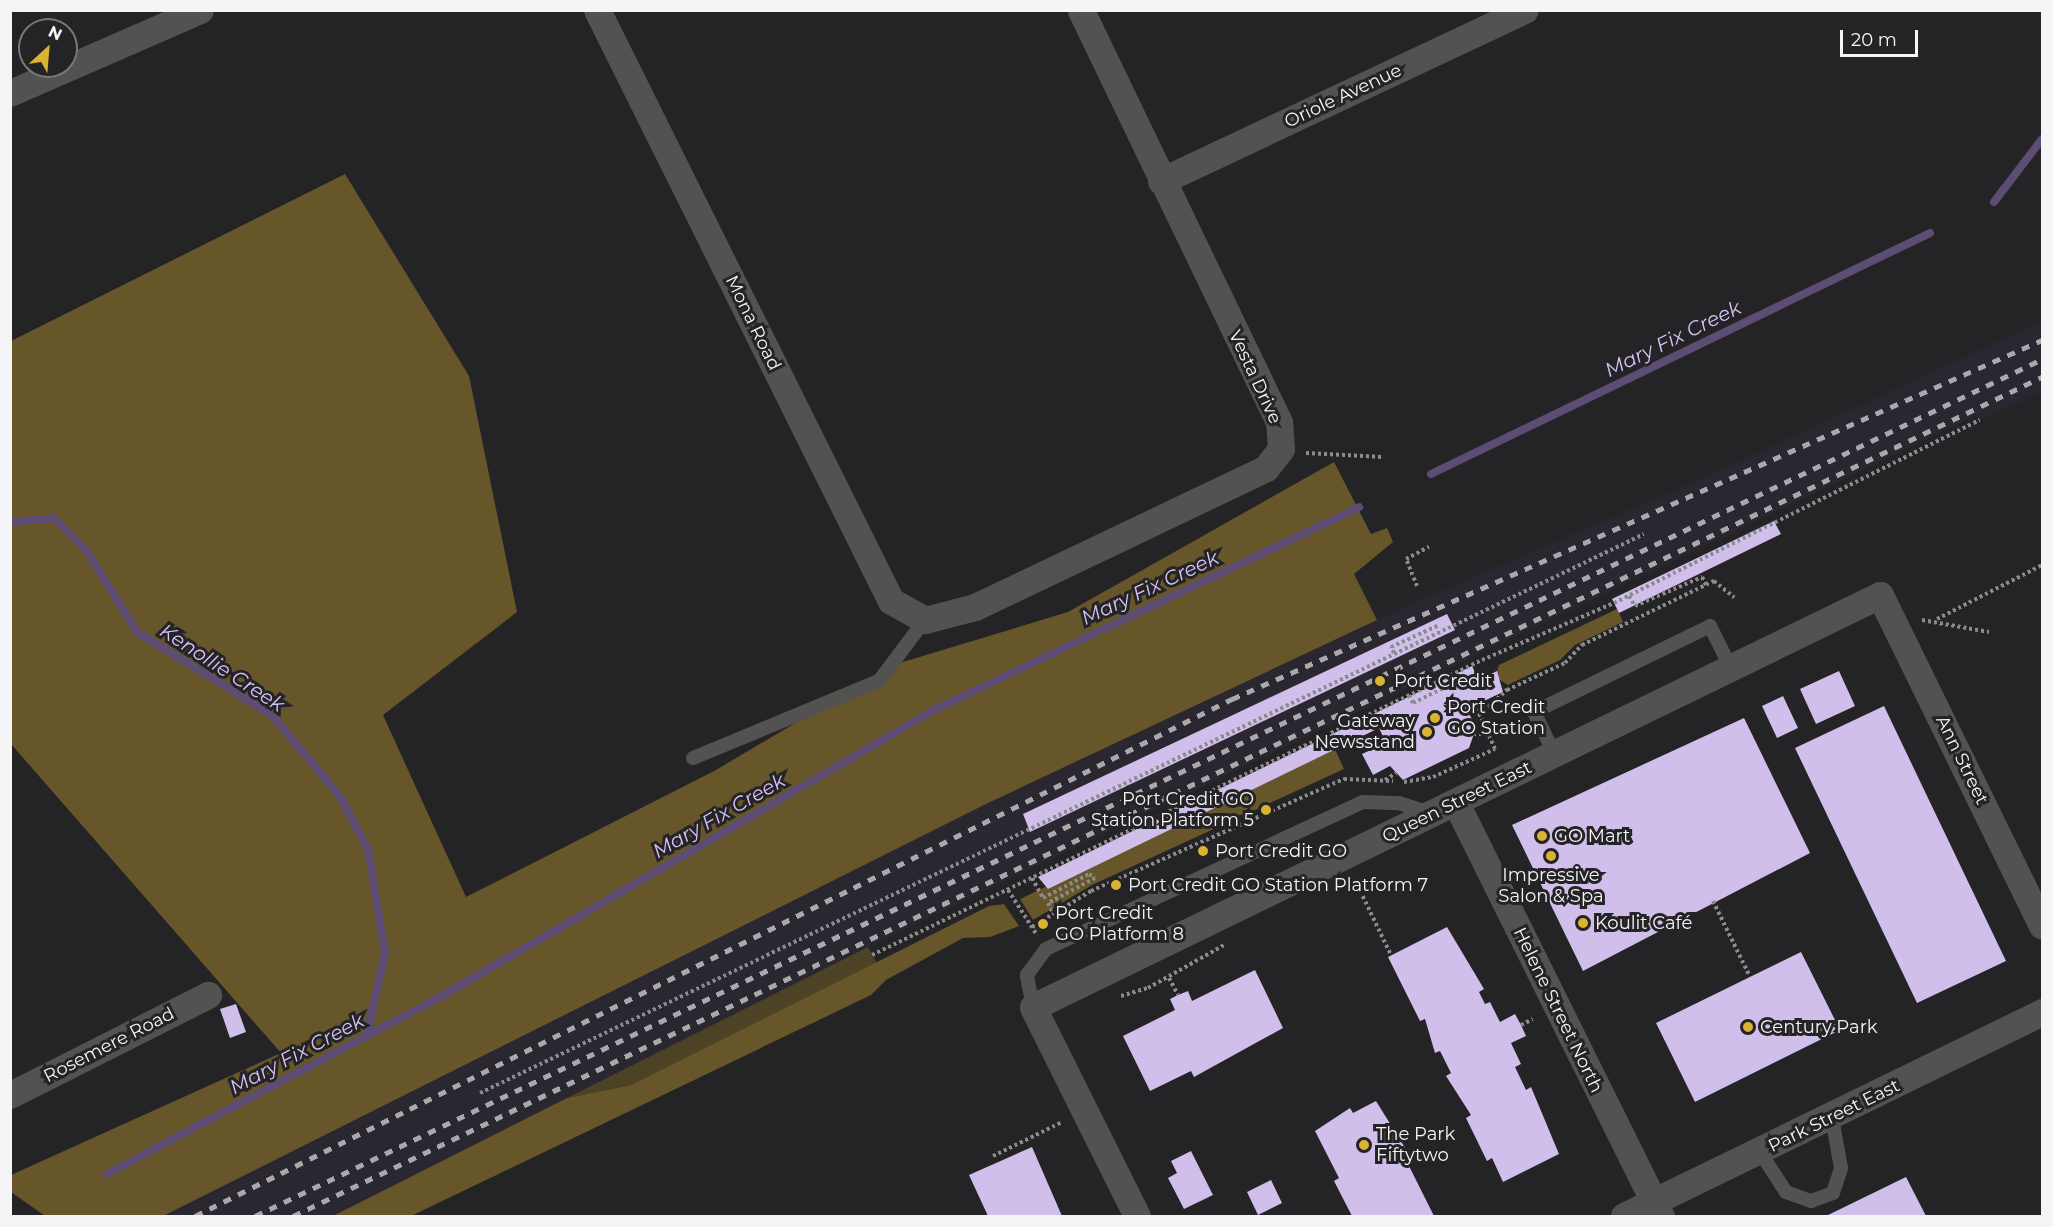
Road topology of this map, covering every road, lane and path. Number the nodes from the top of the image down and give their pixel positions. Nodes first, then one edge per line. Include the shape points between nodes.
1 (200, 10) edge
2 (597, 10) edge
3 (1081, 10) edge
4 (1525, 10) edge
5 (10, 93) edge
6 (1161, 181) junction
7 (1980, 420) dead end
8 (1281, 450) junction
9 (1383, 457) dead end
10 (1644, 534) dead end
11 (1429, 547) dead end
12 (2043, 565) edge
13 (1706, 585) junction
14 (1417, 586) dead end
15 (1881, 595) joint
16 (1629, 596) junction
17 (1734, 597) dead end
18 (1937, 619) junction
19 (925, 620) junction
20 (1893, 621) junction
21 (1437, 626) dead end
22 (1989, 632) dead end
23 (1394, 653) junction
24 (1731, 668) junction
25 (1462, 679) dead end
26 (1409, 695) junction
27 (1479, 715) dead end
28 (1473, 734) dead end
29 (1488, 734) dead end
30 (1555, 754) junction
31 (693, 758) dead end
32 (1396, 774) dead end
33 (1384, 780) dead end
34 (1444, 808) junction
35 (1342, 857) junction
36 (1032, 878) junction
37 (1008, 890) junction
38 (1713, 901) dead end
39 (1053, 913) dead end
40 (1025, 917) dead end
41 (2043, 925) edge
42 (872, 955) dead end
43 (1391, 955) dead end
44 (1750, 977) dead end
45 (1169, 978) dead end
46 (208, 995) dead end
47 (1178, 995) dead end
48 (1033, 1006) junction
49 (2043, 1012) edge
50 (1537, 1017) dead end
51 (1521, 1025) dead end
52 (480, 1093) dead end
53 (10, 1095) edge
54 (1832, 1118) junction
55 (1062, 1122) dead end
56 (1760, 1152) junction
57 (993, 1156) dead end
58 (1657, 1209) edge
59 (1137, 1216) edge
60 (1624, 1216) edge

1 - 5 street
2 - 19 street, Mona Road via 891,601
3 - 6 street, Vesta Drive
4 - 6 street, Oriole Avenue
6 - 8 street, Vesta Drive via 1279,422
7 - 16 path
8 - 9 path
8 - 19 street, Vesta Drive via 1266,468 975,607
10 - 23 path
11 - 14 path via 1406,559
12 - 18 path
13 - 16 path via 1702,577 1635,606
13 - 17 path via 1714,581
13 - 27 path via 1582,645 1564,663 1508,690
15 - 20 street, Ann Street
15 - 24 street, Queen Street East
16 - 26 path
18 - 20 path
18 - 22 path
19 - 31 lane via 879,681
20 - 41 street, Ann Street
21 - 23 path via 1391,646
23 - 52 path
24 - 30 street, Queen Street East
24 - 30 lane via 1710,626 1679,641 1534,712
25 - 26 path via 1413,703
26 - 36 path
28 - 29 path
30 - 34 street, Queen Street East
32 - 33 path
34 - 35 street, Queen Street East
34 - 48 lane via 1363,802 1046,949 1027,975
34 - 58 street, Helene Street North
35 - 43 path
35 - 48 street, Queen Street East
36 - 37 path
36 - 39 path via 1043,898 1089,874 1095,878 1048,903
37 - 40 path
37 - 42 path
38 - 44 path
45 - 47 path
46 - 53 street, Rosemere Road
48 - 59 street
49 - 54 street, Park Street East
50 - 51 path
54 - 56 street, Park Street East
54 - 56 lane via 1841,1168 1833,1193 1811,1201 1786,1192
55 - 57 path
56 - 58 street, Park Street East
58 - 60 street, Park Street East

